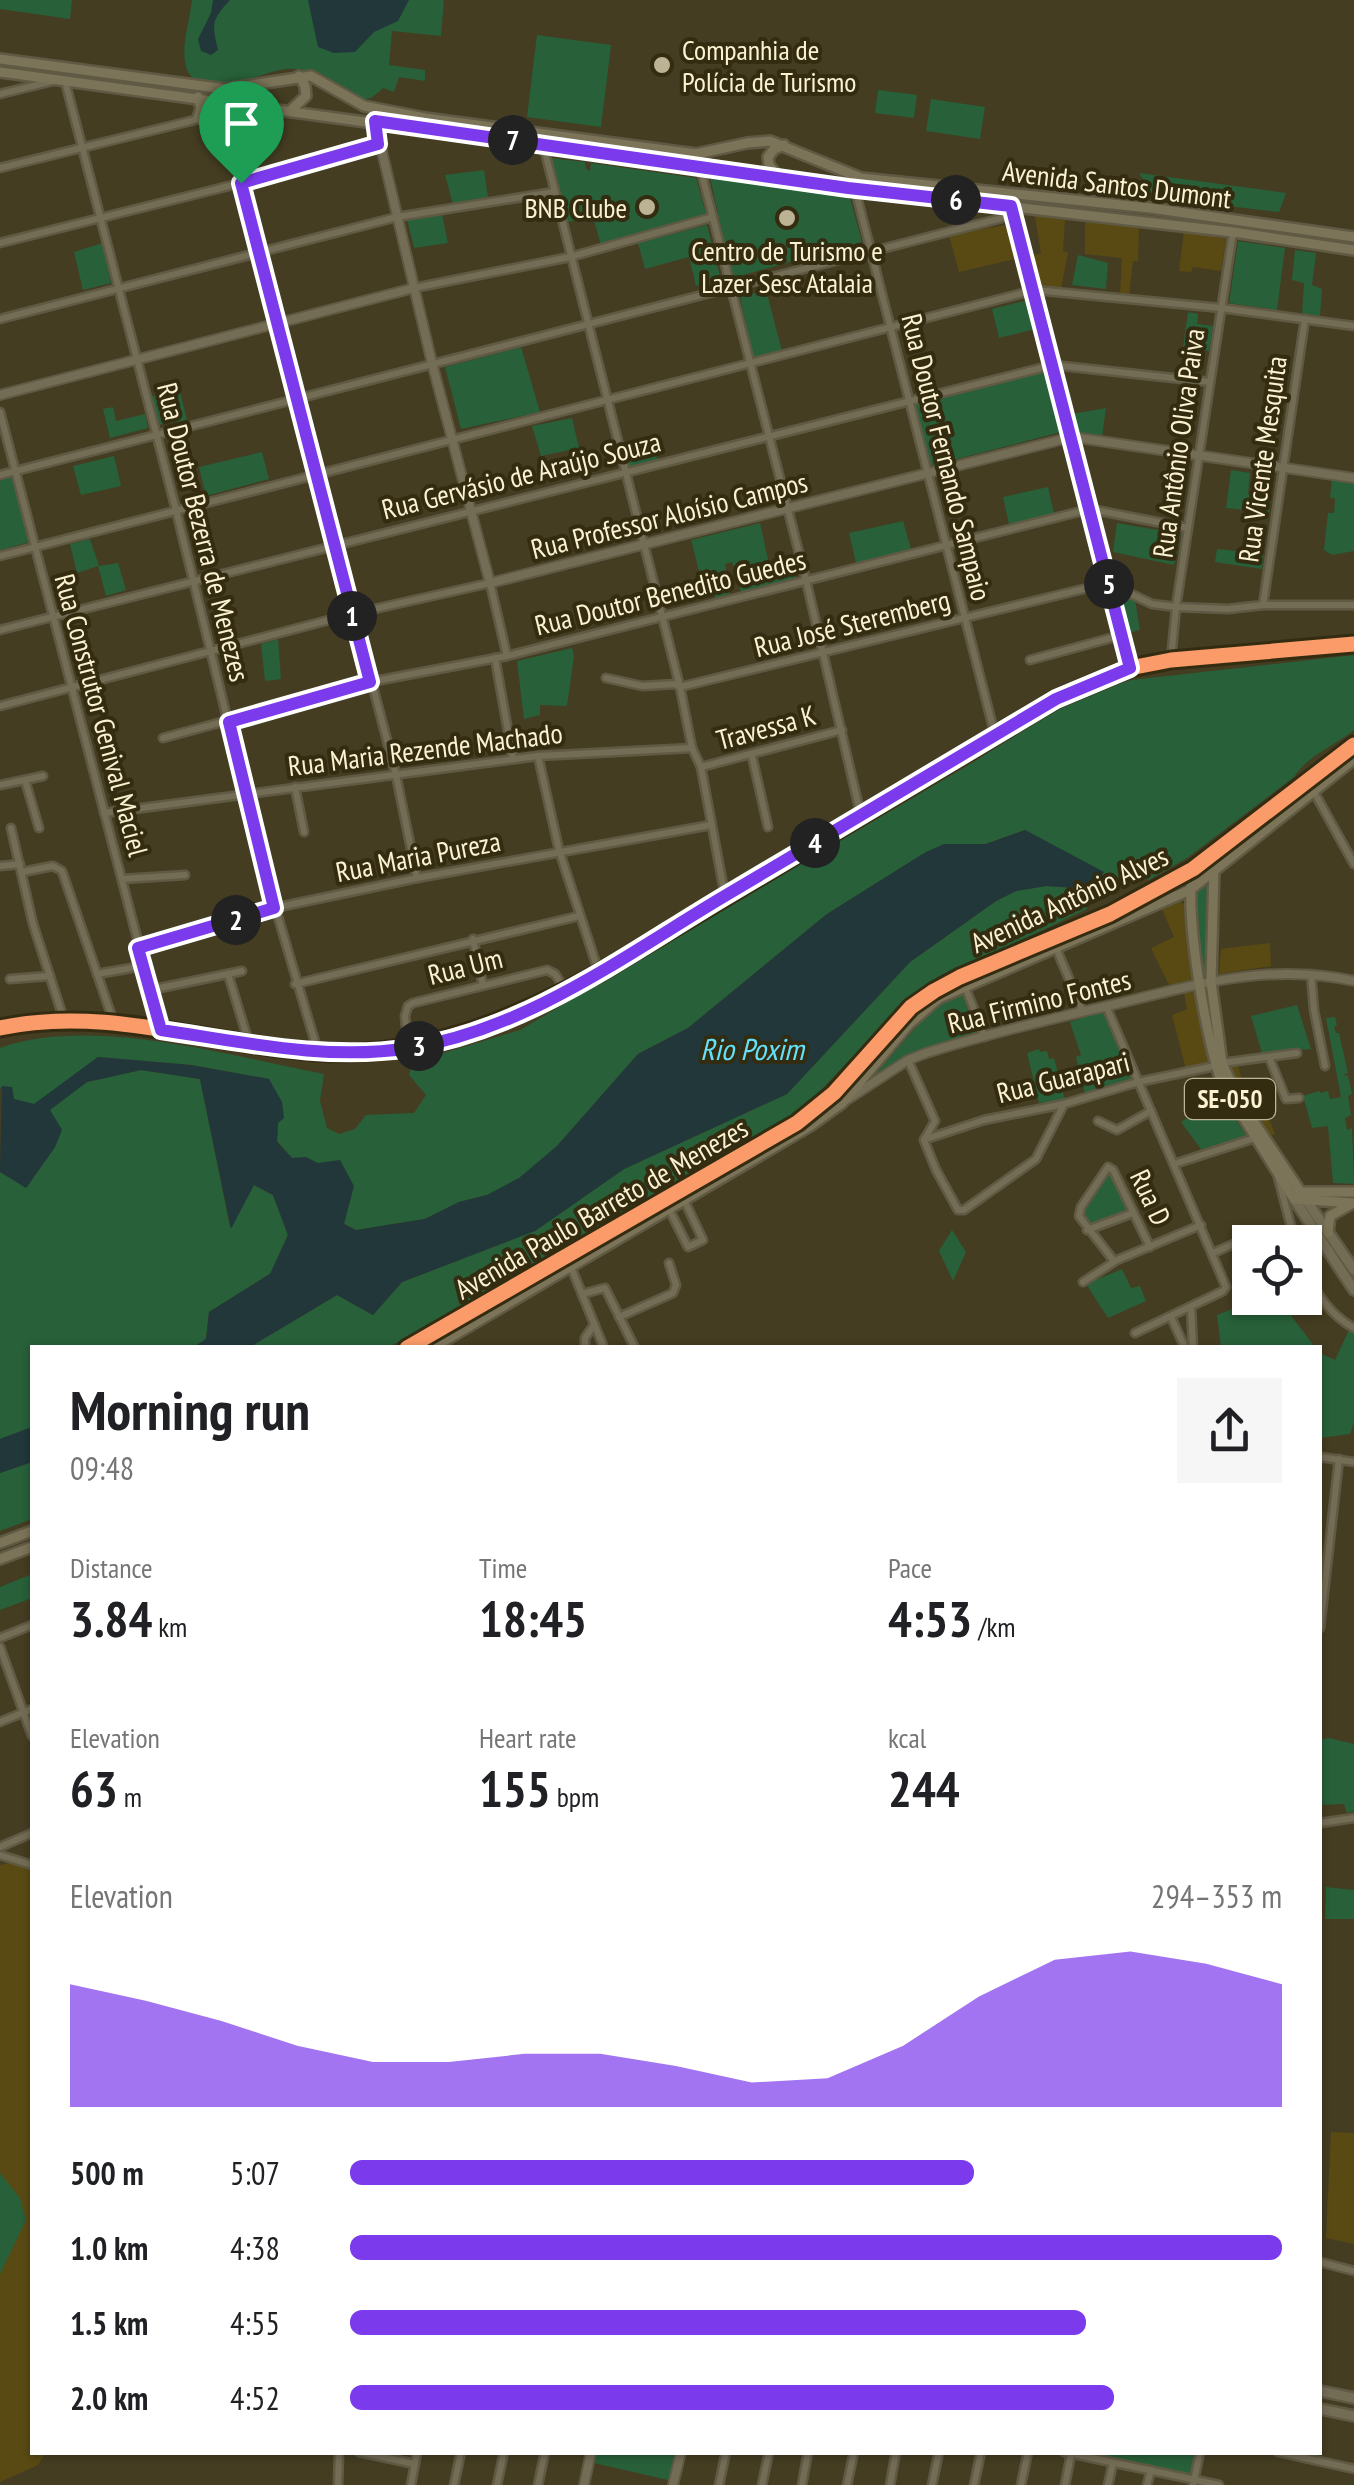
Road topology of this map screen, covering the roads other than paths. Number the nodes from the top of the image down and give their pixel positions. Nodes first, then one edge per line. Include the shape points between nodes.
1 (0, 59) edge
2 (0, 72) edge
3 (299, 76) junction
4 (62, 80) junction
5 (0, 94) edge
6 (198, 97) junction
7 (220, 100) junction
8 (290, 111) junction
9 (223, 113) junction
10 (198, 118) junction
11 (375, 121) junction
12 (603, 134) dead end
13 (590, 139) junction
14 (378, 144) junction
15 (543, 144) junction
16 (784, 144) junction
17 (83, 147) junction
18 (700, 167) junction
19 (0, 168) edge
20 (780, 179) junction
21 (241, 183) junction
22 (855, 189) junction
23 (554, 192) junction
24 (1013, 210) junction
25 (102, 216) junction
26 (396, 218) junction
27 (713, 218) junction
28 (1233, 232) junction
29 (1354, 237) edge
30 (0, 243) edge
31 (1354, 250) edge
32 (872, 252) junction
33 (259, 253) junction
34 (570, 257) junction
35 (414, 288) junction
36 (731, 288) junction
37 (119, 289) junction
38 (1035, 290) junction
39 (1220, 308) junction
40 (0, 319) edge
41 (1305, 319) junction
42 (278, 323) junction
43 (588, 325) junction
44 (1354, 326) edge
45 (892, 328) junction
46 (138, 359) junction
47 (432, 362) junction
48 (750, 364) junction
49 (1053, 365) junction
50 (1210, 382) junction
51 (0, 395) edge
52 (298, 400) junction
53 (607, 400) junction
54 (908, 400) junction
55 (0, 412) edge
56 (156, 434) junction
57 (768, 436) junction
58 (1072, 437) junction
59 (454, 440) junction
60 (1200, 456) junction
61 (1283, 466) junction
62 (16, 472) junction
63 (316, 474) junction
64 (928, 474) junction
65 (0, 475) edge
66 (626, 475) junction
67 (1354, 478) edge
68 (1090, 509) junction
69 (176, 510) junction
70 (787, 510) junction
71 (473, 511) junction
72 (1188, 528) junction
73 (334, 544) junction
74 (643, 546) junction
75 (947, 546) junction
76 (34, 548) junction
77 (0, 556) edge
78 (194, 580) junction
79 (806, 580) junction
80 (490, 583) junction
81 (1108, 583) junction
82 (1263, 604) junction
83 (1354, 605) edge
84 (1176, 607) junction
85 (352, 614) junction
86 (52, 618) junction
87 (663, 618) junction
88 (965, 618) junction
89 (0, 630) edge
90 (1122, 635) junction
91 (1354, 644) edge
92 (211, 650) junction
93 (824, 654) junction
94 (507, 656) junction
95 (495, 658) junction
96 (1030, 660) dead end
97 (1171, 660) junction
98 (1130, 668) junction
99 (606, 678) dead end
100 (370, 682) junction
101 (72, 686) junction
102 (680, 687) junction
103 (0, 706) edge
104 (229, 722) junction
105 (842, 730) junction
106 (995, 735) junction
107 (163, 738) dead end
108 (1354, 745) edge
109 (692, 748) junction
110 (538, 756) junction
111 (752, 756) junction
112 (513, 759) junction
113 (1354, 760) edge
114 (701, 767) junction
115 (396, 775) junction
116 (43, 776) dead end
117 (25, 780) junction
118 (0, 785) edge
119 (295, 787) junction
120 (247, 792) junction
121 (1314, 792) junction
122 (104, 813) junction
123 (861, 816) junction
124 (711, 825) junction
125 (11, 828) dead end
126 (39, 828) dead end
127 (768, 828) dead end
128 (304, 832) dead end
129 (559, 850) junction
130 (1206, 861) junction
131 (1354, 864) edge
132 (0, 866) edge
133 (21, 868) junction
134 (1193, 869) junction
135 (1216, 871) junction
136 (185, 875) dead end
137 (417, 878) junction
138 (122, 879) junction
139 (1190, 890) junction
140 (725, 896) junction
141 (274, 908) junction
142 (579, 916) junction
143 (473, 939) junction
144 (138, 948) junction
145 (1056, 948) junction
146 (144, 966) junction
147 (242, 972) dead end
148 (599, 973) junction
149 (97, 974) junction
150 (228, 974) junction
151 (1312, 974) junction
152 (50, 976) junction
153 (10, 979) dead end
154 (1354, 981) edge
155 (1206, 983) junction
156 (295, 984) junction
157 (483, 985) junction
158 (964, 985) junction
159 (150, 990) junction
160 (566, 991) junction
161 (1106, 1006) junction
162 (1083, 1012) junction
163 (64, 1020) junction
164 (114, 1023) junction
165 (0, 1028) edge
166 (161, 1030) junction
167 (985, 1037) junction
168 (249, 1043) junction
169 (408, 1048) junction
170 (318, 1052) junction
171 (1297, 1053) dead end
172 (1269, 1056) junction
173 (908, 1060) junction
174 (1218, 1065) junction
175 (1325, 1066) dead end
176 (1138, 1082) junction
177 (1299, 1098) dead end
178 (842, 1104) junction
179 (1064, 1104) junction
180 (817, 1108) joint
181 (1151, 1110) junction
182 (935, 1120) junction
183 (1098, 1121) dead end
184 (943, 1132) junction
185 (1255, 1138) junction
186 (924, 1140) junction
187 (1174, 1164) junction
188 (1276, 1171) junction
189 (1354, 1192) edge
190 (1297, 1196) junction
191 (685, 1202) junction
192 (1354, 1203) edge
193 (670, 1210) junction
194 (1133, 1213) junction
195 (1201, 1224) junction
196 (1290, 1225) edge
197 (1087, 1230) junction
198 (1328, 1234) junction
199 (1232, 1245) edge
200 (1150, 1247) junction
201 (1213, 1253) junction
202 (1114, 1261) junction
203 (669, 1263) dead end
204 (572, 1267) junction
205 (1354, 1270) edge
206 (1083, 1282) dead end
207 (1354, 1290) edge
208 (582, 1294) junction
209 (1322, 1295) edge
210 (1191, 1307) junction
211 (1170, 1316) junction
212 (619, 1318) junction
213 (594, 1324) junction
214 (1354, 1328) edge
215 (1135, 1333) dead end
216 (428, 1344) edge
217 (585, 1345) edge
218 (603, 1345) edge
219 (632, 1345) edge
220 (1183, 1345) edge
221 (1194, 1345) edge
222 (1322, 1458) edge
223 (1339, 1460) junction
224 (1354, 1462) edge
225 (30, 1531) edge
226 (0, 1543) edge
227 (30, 1548) edge
228 (1323, 1559) edge
229 (0, 1560) edge
230 (30, 1626) edge
231 (0, 1638) edge
232 (0, 1647) edge
233 (28, 1711) edge
234 (0, 1722) edge
235 (1354, 1818) edge
236 (1322, 1822) edge
237 (30, 1833) edge
238 (0, 1847) edge
239 (0, 1856) edge
240 (30, 1864) edge
241 (1322, 2264) edge
242 (1354, 2270) edge
243 (1322, 2391) edge
244 (1354, 2398) edge
245 (1322, 2409) edge
246 (1354, 2416) edge
247 (339, 2455) edge
248 (372, 2455) edge
249 (416, 2455) edge
250 (461, 2455) edge
251 (503, 2455) edge
252 (544, 2455) edge
253 (590, 2455) edge
254 (679, 2455) edge
255 (725, 2455) edge
256 (769, 2455) edge
257 (807, 2455) edge
258 (853, 2455) edge
259 (895, 2455) edge
260 (937, 2455) edge
261 (980, 2455) edge
262 (1027, 2455) edge
263 (1068, 2455) edge
264 (1086, 2455) edge
265 (1199, 2455) edge
266 (1291, 2455) edge
267 (1113, 2462) junction
268 (415, 2464) junction
269 (1354, 2469) edge
270 (1150, 2470) junction
271 (1194, 2482) edge
272 (338, 2485) edge
273 (411, 2485) edge
274 (454, 2485) edge
275 (497, 2485) edge
276 (538, 2485) edge
277 (584, 2485) edge
278 (673, 2485) edge
279 (719, 2485) edge
280 (762, 2485) edge
281 (802, 2485) edge
282 (847, 2485) edge
283 (890, 2485) edge
284 (932, 2485) edge
285 (974, 2485) edge
286 (1021, 2485) edge
287 (1065, 2485) edge
288 (1108, 2485) edge
289 (1148, 2485) edge
290 (1220, 2485) edge

1 - 3 main road via 225,89
2 - 4 main road, Avenida Santos Dumont
3 - 8 main road via 306,96
3 - 13 main road via 393,113
4 - 5 street
4 - 6 main road, Avenida Santos Dumont
4 - 17 street, Rua Doutor Bezerra de Menezes
6 - 7 main road, Avenida Santos Dumont
6 - 10 main road
7 - 8 main road, Avenida Santos Dumont
7 - 9 street
8 - 11 main road, Avenida Santos Dumont
9 - 10 street
9 - 21 street
10 - 17 street
11 - 14 street
11 - 15 main road, Avenida Santos Dumont
12 - 13 main road
13 - 16 main road via 696,154 762,140
14 - 21 street
14 - 26 street
15 - 18 main road, Avenida Santos Dumont
15 - 23 street
16 - 20 main road via 768,157
16 - 29 main road, Avenida Santos Dumont via 860,178
17 - 19 street
17 - 25 street, Rua Doutor Bezerra de Menezes
18 - 20 main road, Avenida Santos Dumont
18 - 27 street
20 - 22 main road, Avenida Santos Dumont
21 - 25 street
21 - 33 street
22 - 24 main road, Avenida Santos Dumont
22 - 32 street, Rua Doutor Fernando Sampaio
23 - 26 street
23 - 34 street
24 - 28 main road, Avenida Santos Dumont
24 - 32 street
24 - 38 street
25 - 30 street
25 - 37 street, Rua Doutor Bezerra de Menezes
26 - 33 street
26 - 35 street
27 - 34 street
27 - 36 street
28 - 31 main road, Avenida Santos Dumont
28 - 39 street, Rua Antônio Oliva Paiva
32 - 36 street
32 - 45 street, Rua Doutor Fernando Sampaio
33 - 37 street
33 - 42 street
34 - 35 street
34 - 43 street
35 - 42 street
35 - 47 street
36 - 43 street
36 - 48 street
37 - 40 street
37 - 46 street, Rua Doutor Bezerra de Menezes
38 - 39 street
38 - 45 street
38 - 49 street
39 - 41 street
39 - 50 street, Rua Antônio Oliva Paiva
41 - 44 street
41 - 61 street, Rua Vicente Mesquita
42 - 46 street
42 - 52 street
43 - 47 street
43 - 53 street
45 - 48 street
45 - 54 street, Rua Doutor Fernando Sampaio
46 - 51 street
46 - 56 street, Rua Doutor Bezerra de Menezes
47 - 52 street
47 - 59 street
48 - 53 street
48 - 57 street
49 - 50 street, Rua Gervásio de Araújo Souza
49 - 54 street, Rua Gervásio de Araújo Souza
49 - 58 street
50 - 60 street, Rua Antônio Oliva Paiva
52 - 56 street
52 - 63 street
53 - 59 street
53 - 66 street
54 - 57 street, Rua Gervásio de Araújo Souza
54 - 64 street, Rua Doutor Fernando Sampaio
55 - 62 street, Rua Construtor Genival Maciel
56 - 62 street
56 - 69 street, Rua Doutor Bezerra de Menezes
57 - 66 street, Rua Gervásio de Araújo Souza
57 - 70 street
58 - 60 street, Rua Professor Aloísio Campos
58 - 64 street, Rua Professor Aloísio Campos
58 - 68 street
59 - 63 street
59 - 71 street
60 - 61 street, Rua Professor Aloísio Campos
60 - 72 street, Rua Antônio Oliva Paiva
61 - 67 street, Rua Professor Aloísio Campos
61 - 82 street, Rua Vicente Mesquita
62 - 65 street
62 - 76 street, Rua Construtor Genival Maciel
63 - 69 street
63 - 73 street
64 - 70 street, Rua Professor Aloísio Campos
64 - 75 street, Rua Doutor Fernando Sampaio
66 - 71 street, Rua Gervásio de Araújo Souza
66 - 74 street
68 - 72 street, Rua Doutor Benedito Guedes
68 - 75 street, Rua Doutor Benedito Guedes
68 - 81 street
69 - 76 street
69 - 78 street, Rua Doutor Bezerra de Menezes
70 - 74 street, Rua Professor Aloísio Campos
70 - 79 street
71 - 73 street, Rua Gervásio de Araújo Souza
71 - 80 street
72 - 84 street, Rua Antônio Oliva Paiva
73 - 78 street, Rua Gervásio de Araújo Souza
73 - 85 street
74 - 80 street, Rua Professor Aloísio Campos
74 - 87 street
75 - 79 street, Rua Doutor Benedito Guedes
75 - 88 street, Rua Doutor Fernando Sampaio
76 - 77 street
76 - 86 street, Rua Construtor Genival Maciel
78 - 86 street, Rua Gervásio de Araújo Souza
78 - 92 street, Rua Doutor Bezerra de Menezes
79 - 87 street, Rua Doutor Benedito Guedes
79 - 93 street
80 - 85 street, Rua Professor Aloísio Campos
80 - 94 street
81 - 84 street via 1152,604
81 - 88 street, Rua José Steremberg
81 - 90 street
82 - 83 street
82 - 84 street
84 - 97 street, Rua Antônio Oliva Paiva
85 - 92 street, Rua Professor Aloísio Campos
85 - 100 street
86 - 89 street, Rua Gervásio de Araújo Souza
86 - 101 street, Rua Construtor Genival Maciel
87 - 94 street, Rua Doutor Benedito Guedes
87 - 102 street
88 - 93 street, Rua José Steremberg
88 - 106 street, Rua Doutor Fernando Sampaio
90 - 96 street
90 - 98 street
91 - 97 street
92 - 101 street, Rua Professor Aloísio Campos
92 - 104 street, Rua Doutor Bezerra de Menezes
93 - 102 street, Rua José Steremberg
93 - 105 street
94 - 95 street, Rua Doutor Benedito Guedes
95 - 100 street, Rua Doutor Benedito Guedes
95 - 112 street
97 - 98 street
98 - 106 street via 1056,699
99 - 102 street, Rua José Steremberg
100 - 104 street, Rua Doutor Benedito Guedes
100 - 115 street
101 - 103 street, Rua Professor Aloísio Campos
101 - 122 street, Rua Construtor Genival Maciel
102 - 109 street
104 - 107 street, Rua Doutor Benedito Guedes
104 - 120 street, Rua Doutor Bezerra de Menezes
105 - 111 street, Travessa K
105 - 123 street
106 - 123 street
108 - 130 main road, Avenida Antônio Alves
109 - 110 street, Rua Maria Rezende Machado
109 - 114 street
110 - 112 street, Rua Maria Rezende Machado
110 - 129 street
111 - 114 street, Travessa K
111 - 127 street
112 - 115 street, Rua Maria Rezende Machado
113 - 121 main road, Avenida Antônio Alves
114 - 124 street
115 - 119 street, Rua Maria Rezende Machado
115 - 137 street
116 - 117 street
117 - 118 street
117 - 126 street
119 - 120 street, Rua Maria Rezende Machado
119 - 128 street
120 - 122 street, Rua Maria Rezende Machado
120 - 141 street, Rua Doutor Bezerra de Menezes
121 - 131 street
121 - 135 main road, Avenida Antônio Alves
122 - 138 street, Rua Construtor Genival Maciel
123 - 140 street
124 - 129 street, Rua Maria Pureza
124 - 140 street
125 - 133 street
129 - 137 street, Rua Maria Pureza
129 - 142 street
130 - 134 main road, Avenida Antônio Alves
130 - 135 main road
132 - 133 street
133 - 149 street via 58,866
133 - 152 street
134 - 139 main road
134 - 180 main road, Avenida Antônio Alves via 1110,914 934,991 910,1007
135 - 139 main road, Avenida Antônio Alves
135 - 155 main road
136 - 138 street
137 - 141 street, Rua Maria Pureza
138 - 144 street, Rua Construtor Genival Maciel
139 - 145 main road, Avenida Antônio Alves
139 - 155 main road
140 - 148 street
141 - 144 street, Rua Maria Pureza
141 - 156 street, Rua Doutor Bezerra de Menezes
142 - 143 street
142 - 148 street
143 - 156 street
143 - 157 street
144 - 146 street, Rua Construtor Genival Maciel
145 - 158 main road, Avenida Antônio Alves
145 - 162 street
146 - 149 street
146 - 159 street, Rua Construtor Genival Maciel
147 - 150 street
148 - 160 street
149 - 164 street
150 - 159 street
150 - 168 street
151 - 154 street, Rua Firmino Fontes
151 - 155 street, Rua Firmino Fontes
151 - 175 street
152 - 153 street
152 - 163 street
155 - 161 street, Rua Firmino Fontes
155 - 174 main road
156 - 170 street, Rua Doutor Bezerra de Menezes
157 - 160 street, Rua Um via 547,970
157 - 169 street, Rua Um via 408,1006
158 - 167 street
158 - 178 main road, Avenida Antônio Alves via 924,1008
159 - 166 street, Rua Construtor Genival Maciel
160 - 169 street via 497,1024
161 - 162 street, Rua Firmino Fontes
161 - 176 street
162 - 167 street, Rua Firmino Fontes
163 - 164 street
163 - 165 street
164 - 166 street
166 - 168 street
167 - 173 street, Rua Firmino Fontes
168 - 170 street
169 - 170 street
171 - 172 street, Rua Guarapari
172 - 174 street, Rua Guarapari
172 - 177 street via 1286,1098
173 - 178 street, Rua Firmino Fontes
173 - 182 street
174 - 176 street, Rua Guarapari
174 - 185 main road, SE-050
174 - 190 main road
176 - 179 street, Rua Guarapari
176 - 181 street
178 - 191 main road, Avenida Paulo Barreto de Menezes
179 - 184 street, Rua Guarapari
179 - 186 street via 1036,1158 964,1210 958,1210
180 - 216 main road, Avenida Paulo Barreto de Menezes
181 - 183 street via 1117,1130
181 - 187 street
182 - 184 street
182 - 186 street
184 - 186 street, Rua Guarapari
185 - 187 street
185 - 188 main road, SE-050
187 - 195 street
188 - 190 main road, SE-050
188 - 196 street
189 - 190 main road
190 - 192 main road
190 - 198 main road, SE-050
190 - 207 main road, SE-050
191 - 193 main road, Avenida Paulo Barreto de Menezes
191 - 193 street via 703,1240 688,1247
192 - 198 main road via 1330,1216
193 - 204 main road, Avenida Paulo Barreto de Menezes
194 - 197 street
194 - 197 street, Rua D via 1110,1166 1081,1207
194 - 200 street, Rua D
195 - 200 street
195 - 201 street
197 - 202 street
198 - 205 main road, SE-050
199 - 201 street
200 - 202 street
201 - 210 street via 1226,1287
202 - 206 street
203 - 212 street via 673,1293
204 - 208 street
204 - 216 main road, Avenida Paulo Barreto de Menezes
208 - 212 street via 605,1288
208 - 213 street
209 - 214 street
210 - 211 street
210 - 221 street
211 - 215 street
211 - 220 street
212 - 219 street
213 - 217 street
213 - 218 street
222 - 223 street
223 - 224 street
223 - 228 street
225 - 226 main road
227 - 229 main road
230 - 231 street
232 - 233 street
233 - 234 street
235 - 236 street
237 - 238 street
239 - 240 street
241 - 242 street
243 - 244 main road
245 - 246 main road
247 - 272 street
248 - 268 street
249 - 268 street
250 - 274 street
251 - 275 street
252 - 276 street
253 - 277 street
254 - 278 street
255 - 279 street
256 - 280 street
257 - 281 street
258 - 282 street
259 - 283 street
260 - 284 street
261 - 285 street
262 - 286 street
263 - 287 street
264 - 267 street
265 - 271 street
266 - 269 street
267 - 270 street
267 - 288 street
268 - 273 street
270 - 271 street
270 - 289 street
271 - 290 street

